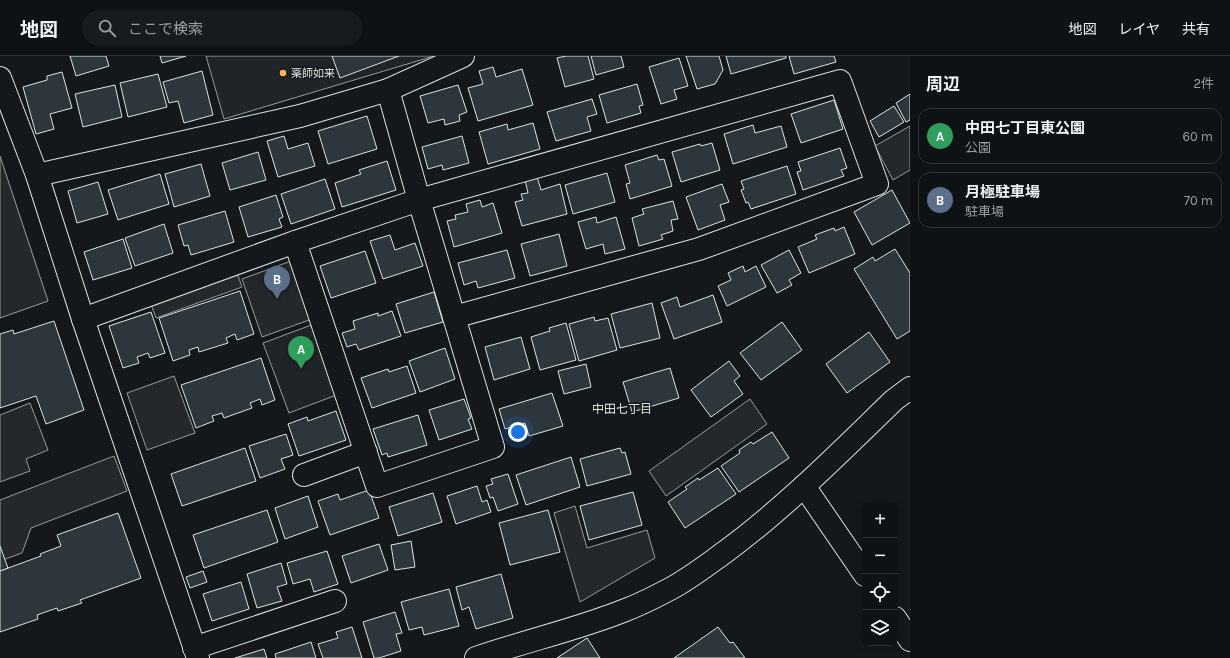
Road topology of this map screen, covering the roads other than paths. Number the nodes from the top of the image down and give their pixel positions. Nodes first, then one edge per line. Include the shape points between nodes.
1 (463, 56) edge
2 (0, 78) edge
3 (388, 90) junction
4 (37, 175) junction
5 (419, 200) junction
6 (295, 242) junction
7 (454, 317) junction
8 (83, 319) junction
9 (910, 388) edge
10 (366, 452) junction
11 (304, 475) dead end
12 (804, 486) junction
13 (864, 574) edge
14 (335, 601) dead end
15 (898, 622) edge
16 (910, 640) edge
17 (524, 651) edge
18 (196, 653) edge
19 (476, 658) edge

1 - 3 street
2 - 4 street
3 - 4 street via 300,116
3 - 5 street
4 - 8 street
5 - 6 street
5 - 7 street
5 - 7 street via 840,81 878,184 699,249
6 - 8 street
6 - 10 street
7 - 10 street via 493,447 377,486
8 - 18 street
9 - 12 street via 894,400
10 - 11 street
12 - 13 street
12 - 17 street via 743,539 671,588
14 - 18 street
15 - 16 street
17 - 19 street

